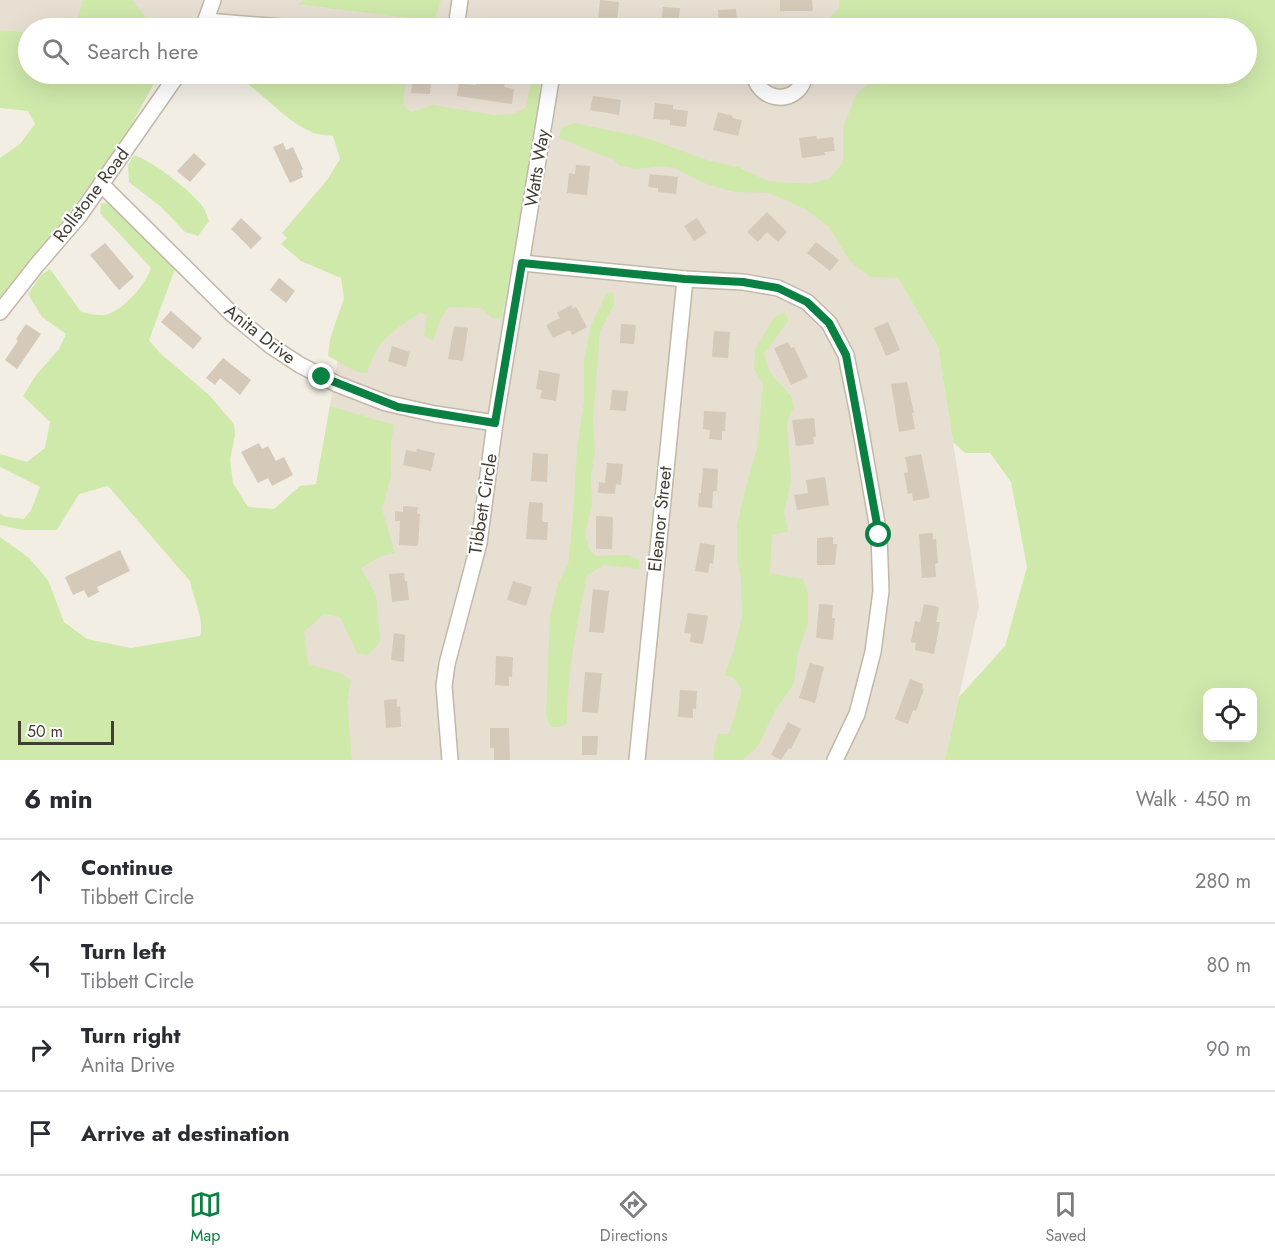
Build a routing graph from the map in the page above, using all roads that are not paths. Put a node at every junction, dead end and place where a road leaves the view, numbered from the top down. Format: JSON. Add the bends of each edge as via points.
{"nodes":[{"id":1,"x":213,"y":0,"type":"edge"},
{"id":2,"x":460,"y":0,"type":"edge"},
{"id":3,"x":207,"y":18,"type":"edge"},
{"id":4,"x":457,"y":18,"type":"edge"},
{"id":5,"x":172,"y":84,"type":"edge"},
{"id":6,"x":550,"y":84,"type":"edge"},
{"id":7,"x":758,"y":84,"type":"edge"},
{"id":8,"x":802,"y":84,"type":"edge"},
{"id":9,"x":101,"y":184,"type":"junction"},
{"id":10,"x":522,"y":263,"type":"junction"},
{"id":11,"x":685,"y":279,"type":"junction"},
{"id":12,"x":0,"y":312,"type":"edge"},
{"id":13,"x":495,"y":423,"type":"junction"},
{"id":14,"x":450,"y":760,"type":"edge"},
{"id":15,"x":637,"y":760,"type":"edge"},
{"id":16,"x":835,"y":760,"type":"edge"}],
"edges":[{"from":1,"to":3,"type":"street"},
{"from":2,"to":4,"type":"street"},
{"from":5,"to":9,"type":"street","name":"Rollstone Road"},
{"from":6,"to":10,"type":"street","name":"Watts Way"},
{"from":7,"to":8,"type":"street","via":[[765,93],[780,98],[795,92]]},
{"from":9,"to":12,"type":"street","name":"Rollstone Road"},
{"from":9,"to":13,"type":"street","name":"Anita Drive","via":[[232,314],[300,365],[398,407]]},
{"from":10,"to":11,"type":"street"},
{"from":10,"to":13,"type":"street","name":"Tibbett Circle"},
{"from":11,"to":15,"type":"street","name":"Eleanor Street"},
{"from":11,"to":16,"type":"street","via":[[778,288],[807,302],[829,323],[846,355],[879,535],[881,591],[873,652],[857,714]]},
{"from":13,"to":14,"type":"street","name":"Tibbett Circle","via":[[479,543],[444,686]]}]}
